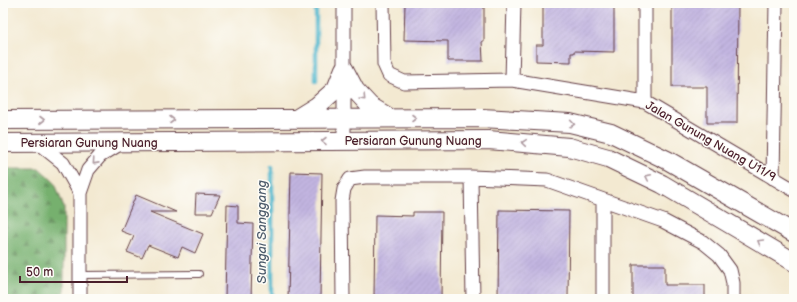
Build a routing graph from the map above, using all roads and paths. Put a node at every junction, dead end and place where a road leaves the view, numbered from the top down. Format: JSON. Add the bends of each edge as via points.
{"nodes":[{"id":1,"x":344,"y":3,"type":"edge"},
{"id":2,"x":383,"y":3,"type":"edge"},
{"id":3,"x":514,"y":3,"type":"edge"},
{"id":4,"x":645,"y":3,"type":"edge"},
{"id":5,"x":776,"y":3,"type":"edge"},
{"id":6,"x":344,"y":69,"type":"junction"},
{"id":7,"x":512,"y":80,"type":"junction"},
{"id":8,"x":645,"y":102,"type":"junction"},
{"id":9,"x":391,"y":118,"type":"junction"},
{"id":10,"x":295,"y":119,"type":"junction"},
{"id":11,"x":344,"y":119,"type":"junction"},
{"id":12,"x":3,"y":120,"type":"edge"},
{"id":13,"x":344,"y":141,"type":"junction"},
{"id":14,"x":123,"y":142,"type":"junction"},
{"id":15,"x":3,"y":143,"type":"edge"},
{"id":16,"x":38,"y":143,"type":"junction"},
{"id":17,"x":471,"y":177,"type":"junction"},
{"id":18,"x":773,"y":178,"type":"junction"},
{"id":19,"x":794,"y":190,"type":"edge"},
{"id":20,"x":80,"y":193,"type":"junction"},
{"id":21,"x":603,"y":200,"type":"junction"},
{"id":22,"x":794,"y":233,"type":"edge"},
{"id":23,"x":794,"y":262,"type":"edge"},
{"id":24,"x":199,"y":274,"type":"dead end"},
{"id":25,"x":80,"y":275,"type":"junction"},
{"id":26,"x":80,"y":299,"type":"edge"},
{"id":27,"x":343,"y":299,"type":"edge"},
{"id":28,"x":473,"y":299,"type":"edge"},
{"id":29,"x":603,"y":299,"type":"edge"},
{"id":30,"x":733,"y":299,"type":"edge"}],
"edges":[{"from":1,"to":6,"type":"street"},
{"from":2,"to":7,"type":"street","name":"Jalan Gunung Nuang U11/9","via":[[384,64],[389,75],[404,82]]},
{"from":3,"to":7,"type":"street"},
{"from":4,"to":8,"type":"street"},
{"from":5,"to":18,"type":"street"},
{"from":6,"to":9,"type":"street","one_way":true,"via":[[355,90],[370,106]]},
{"from":6,"to":10,"type":"street","via":[[336,90],[317,106]]},
{"from":6,"to":11,"type":"street"},
{"from":7,"to":8,"type":"street","name":"Jalan Gunung Nuang U11/9"},
{"from":8,"to":18,"type":"street","name":"Jalan Gunung Nuang U11/9"},
{"from":9,"to":11,"type":"street","name":"Persiaran Gunung Nuang"},
{"from":9,"to":22,"type":"street","name":"Persiaran Gunung Nuang","one_way":true,"via":[[482,118],[570,123],[611,133],[667,160]]},
{"from":10,"to":11,"type":"street","name":"Persiaran Gunung Nuang"},
{"from":12,"to":10,"type":"street","name":"Persiaran Gunung Nuang","one_way":true},
{"from":11,"to":13,"type":"street"},
{"from":13,"to":14,"type":"street","name":"Persiaran Gunung Nuang","one_way":true},
{"from":23,"to":13,"type":"street","name":"Persiaran Gunung Nuang","one_way":true,"via":[[662,184],[608,158],[569,147],[488,140]]},
{"from":14,"to":16,"type":"street","name":"Persiaran Gunung Nuang"},
{"from":14,"to":20,"type":"street","one_way":true,"via":[[100,156],[88,170]]},
{"from":15,"to":16,"type":"street","name":"Persiaran Gunung Nuang"},
{"from":16,"to":20,"type":"street","via":[[63,163]]},
{"from":17,"to":21,"type":"street","via":[[547,180]]},
{"from":17,"to":27,"type":"street","via":[[350,179],[344,189],[342,201]]},
{"from":17,"to":28,"type":"street"},
{"from":18,"to":19,"type":"street","name":"Jalan Gunung Nuang U11/9"},
{"from":20,"to":25,"type":"street"},
{"from":21,"to":29,"type":"street"},
{"from":21,"to":30,"type":"street","via":[[663,221],[703,242],[719,255],[730,270]]},
{"from":24,"to":25,"type":"lane"},
{"from":25,"to":26,"type":"street"}]}
